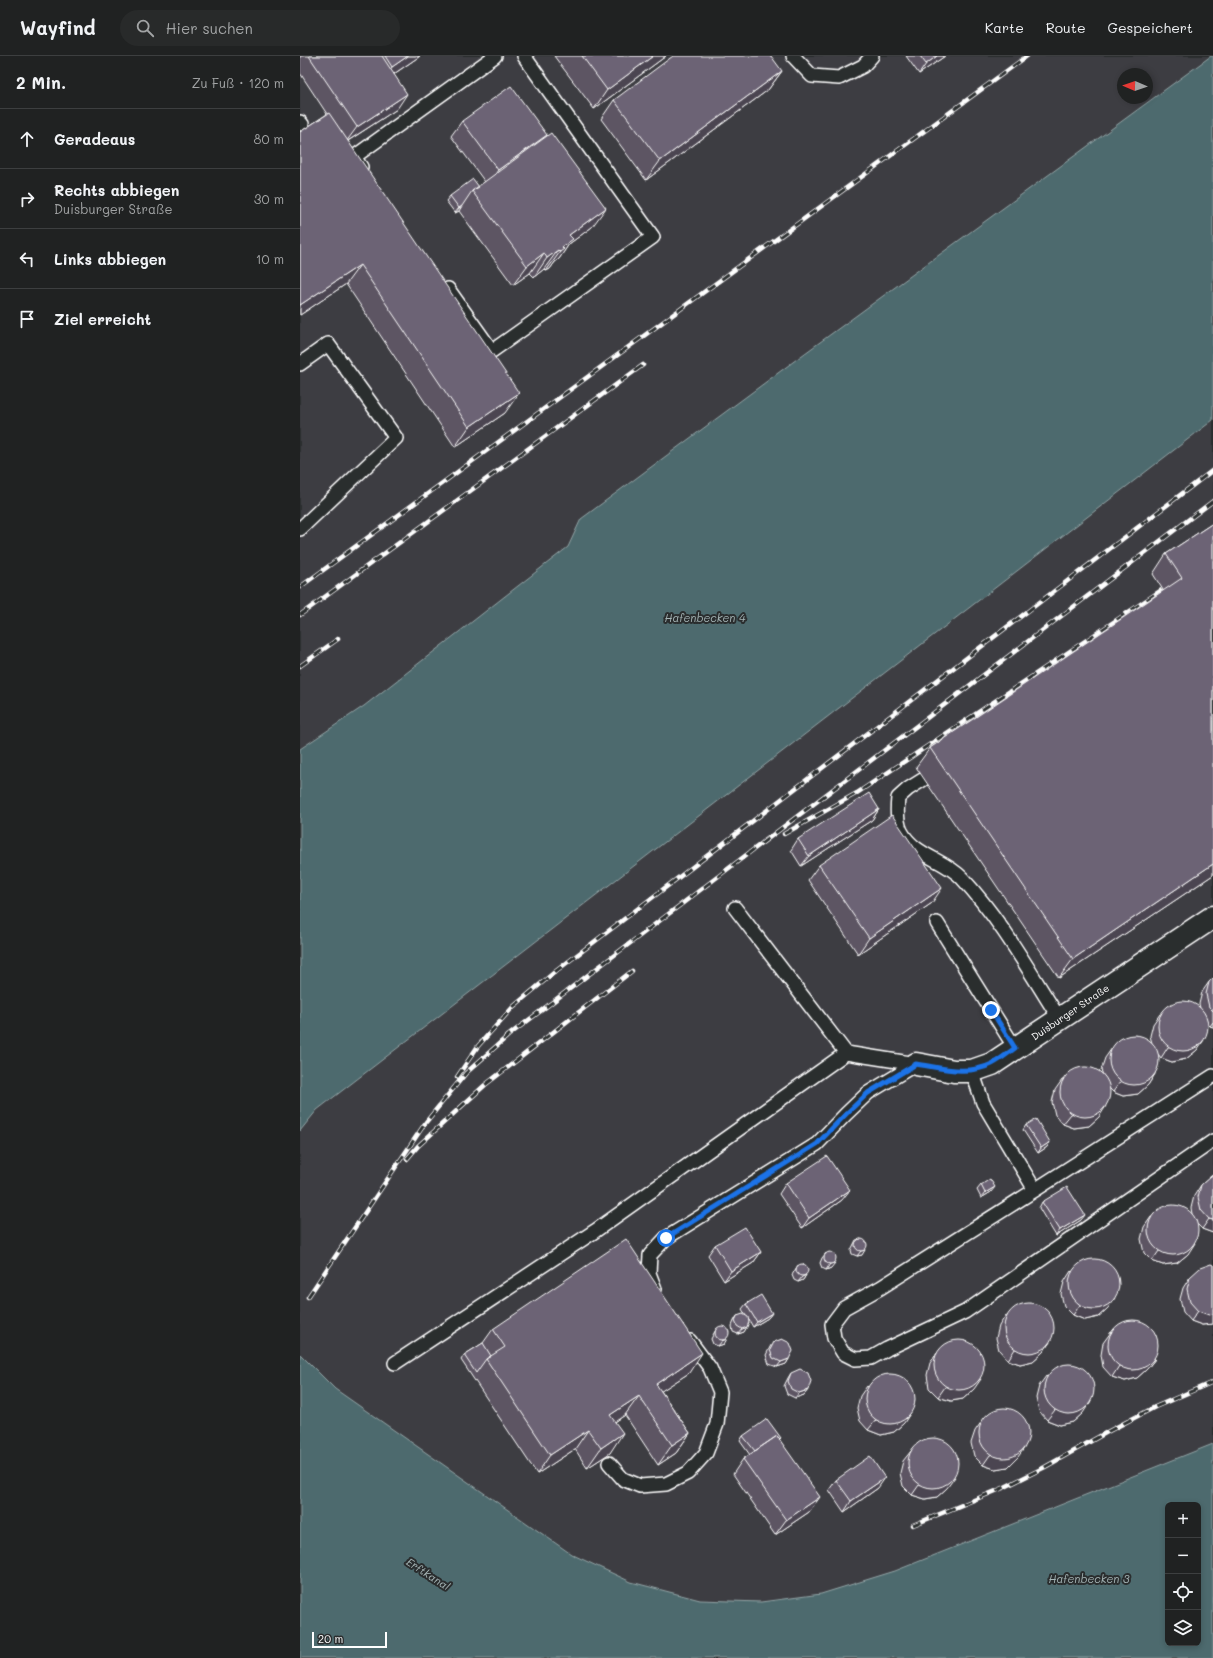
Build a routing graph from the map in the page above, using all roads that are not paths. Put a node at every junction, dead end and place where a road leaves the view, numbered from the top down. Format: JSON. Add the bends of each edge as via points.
{"nodes":[{"id":1,"x":495,"y":56,"type":"edge"},
{"id":2,"x":524,"y":56,"type":"edge"},
{"id":3,"x":793,"y":56,"type":"edge"},
{"id":4,"x":872,"y":56,"type":"edge"},
{"id":5,"x":368,"y":176,"type":"edge"},
{"id":6,"x":441,"y":280,"type":"edge"},
{"id":7,"x":300,"y":364,"type":"edge"},
{"id":8,"x":300,"y":529,"type":"edge"},
{"id":9,"x":924,"y":779,"type":"dead end"},
{"id":10,"x":735,"y":908,"type":"dead end"},
{"id":11,"x":1213,"y":917,"type":"edge"},
{"id":12,"x":937,"y":923,"type":"dead end"},
{"id":13,"x":1059,"y":1018,"type":"junction"},
{"id":14,"x":1015,"y":1048,"type":"junction"},
{"id":15,"x":846,"y":1053,"type":"junction"},
{"id":16,"x":916,"y":1064,"type":"junction"},
{"id":17,"x":972,"y":1070,"type":"junction"},
{"id":18,"x":1213,"y":1076,"type":"edge"},
{"id":19,"x":1213,"y":1141,"type":"edge"},
{"id":20,"x":1035,"y":1190,"type":"junction"},
{"id":21,"x":662,"y":1303,"type":"edge"},
{"id":22,"x":684,"y":1332,"type":"edge"},
{"id":23,"x":395,"y":1363,"type":"dead end"},
{"id":24,"x":609,"y":1463,"type":"edge"}],
"edges":[{"from":1,"to":5,"type":"lane","via":[[348,156]]},
{"from":2,"to":6,"type":"lane","via":[[653,237],[492,351]]},
{"from":3,"to":4,"type":"lane","via":[[812,76],[839,78],[863,66]]},
{"from":7,"to":8,"type":"lane","via":[[328,344],[396,438]]},
{"from":9,"to":13,"type":"lane","via":[[898,798],[896,811],[900,830],[913,847],[961,876],[985,903]]},
{"from":10,"to":15,"type":"lane"},
{"from":11,"to":13,"type":"street","name":"Duisburger Straße"},
{"from":12,"to":14,"type":"lane"},
{"from":13,"to":14,"type":"street","name":"Duisburger Straße"},
{"from":14,"to":17,"type":"street","name":"Duisburger Straße","via":[[992,1064]]},
{"from":15,"to":16,"type":"lane"},
{"from":15,"to":23,"type":"lane","via":[[595,1231]]},
{"from":16,"to":17,"type":"street","name":"Duisburger Straße","via":[[954,1071]]},
{"from":16,"to":21,"type":"lane","via":[[868,1093],[817,1144],[666,1238],[650,1255],[649,1273]]},
{"from":17,"to":20,"type":"lane","via":[[983,1103]]},
{"from":18,"to":20,"type":"lane"},
{"from":19,"to":20,"type":"lane","via":[[965,1312],[871,1358],[855,1359],[843,1353],[834,1338],[832,1324],[844,1308]]},
{"from":22,"to":24,"type":"lane","via":[[710,1368],[720,1392],[717,1424],[706,1453],[688,1473],[666,1484],[640,1486],[623,1479]]}]}
